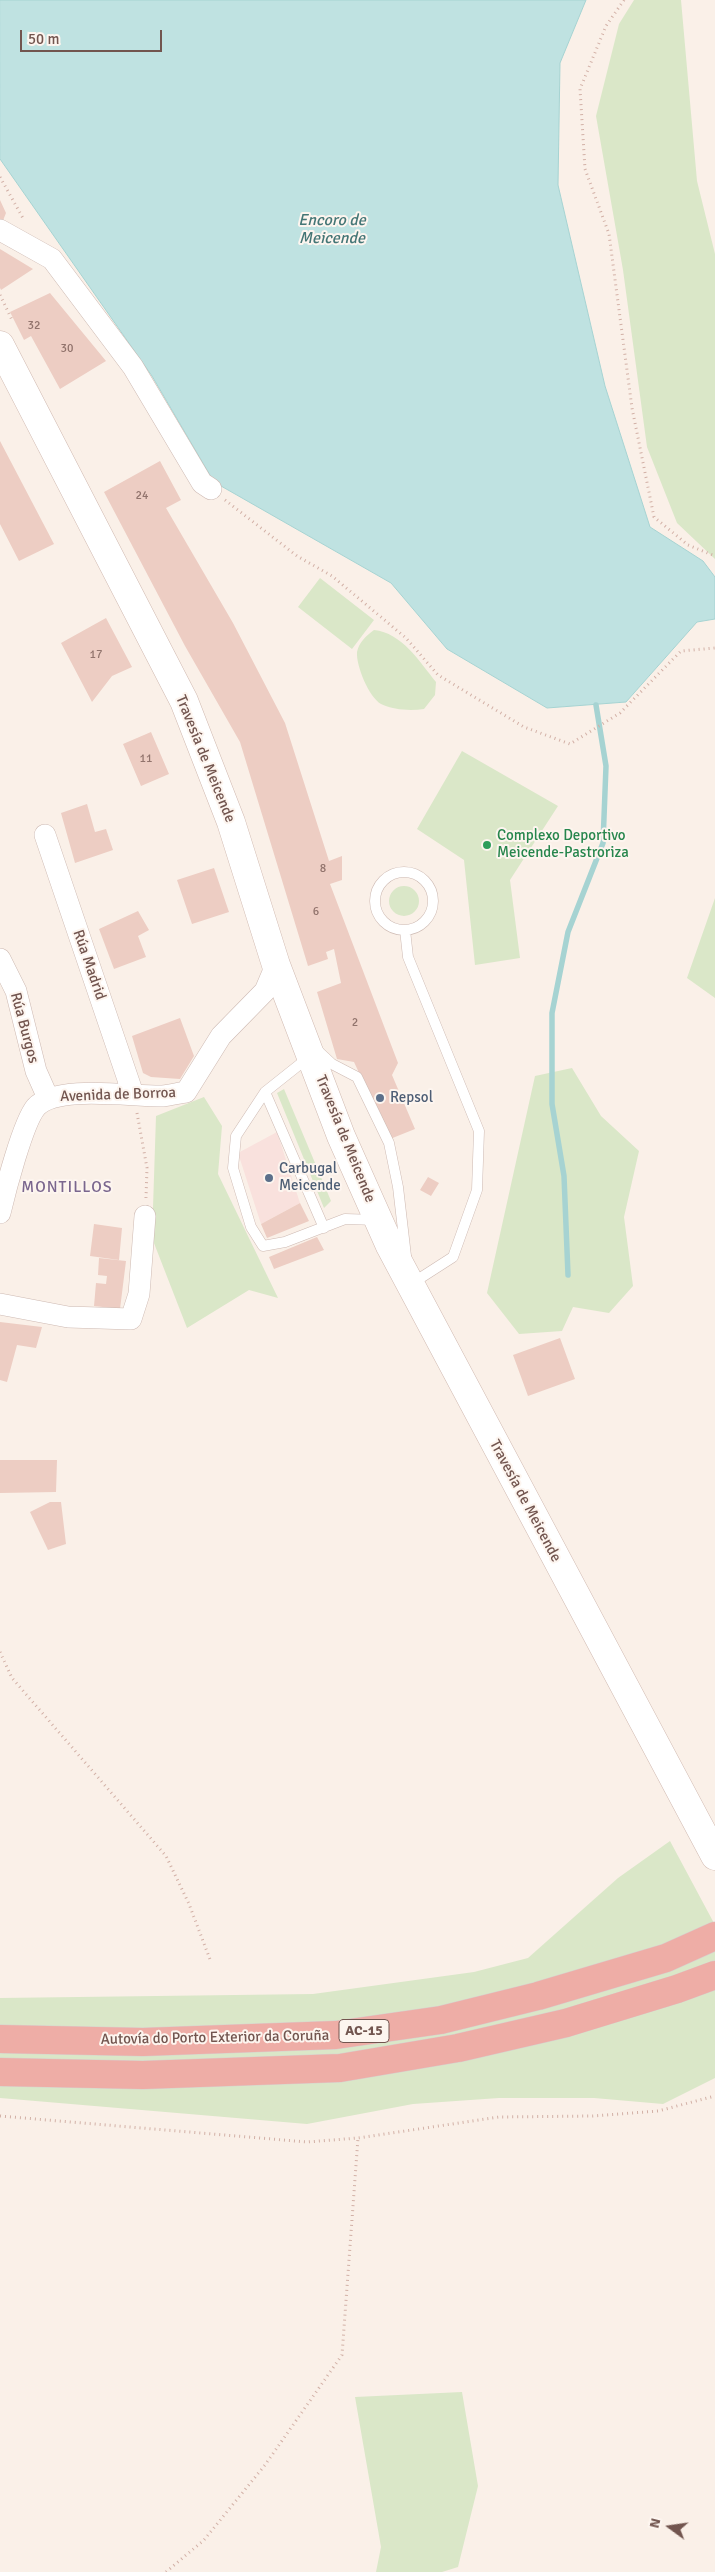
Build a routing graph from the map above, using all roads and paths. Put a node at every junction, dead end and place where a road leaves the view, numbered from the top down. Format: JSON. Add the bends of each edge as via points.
{"nodes":[{"id":1,"x":624,"y":0,"type":"edge"},
{"id":2,"x":0,"y":177,"type":"edge"},
{"id":3,"x":28,"y":226,"type":"dead end"},
{"id":4,"x":0,"y":230,"type":"edge"},
{"id":5,"x":0,"y":295,"type":"edge"},
{"id":6,"x":12,"y":320,"type":"dead end"},
{"id":7,"x":0,"y":345,"type":"edge"},
{"id":8,"x":211,"y":489,"type":"joint"},
{"id":9,"x":715,"y":556,"type":"edge"},
{"id":10,"x":715,"y":648,"type":"edge"},
{"id":11,"x":45,"y":835,"type":"dead end"},
{"id":12,"x":404,"y":930,"type":"junction"},
{"id":13,"x":0,"y":959,"type":"edge"},
{"id":14,"x":276,"y":966,"type":"junction"},
{"id":15,"x":293,"y":1006,"type":"junction"},
{"id":16,"x":243,"y":1012,"type":"junction"},
{"id":17,"x":309,"y":1048,"type":"junction"},
{"id":18,"x":265,"y":1092,"type":"junction"},
{"id":19,"x":133,"y":1094,"type":"junction"},
{"id":20,"x":48,"y":1098,"type":"junction"},
{"id":21,"x":0,"y":1213,"type":"edge"},
{"id":22,"x":145,"y":1216,"type":"joint"},
{"id":23,"x":378,"y":1220,"type":"junction"},
{"id":24,"x":324,"y":1228,"type":"junction"},
{"id":25,"x":410,"y":1284,"type":"junction"},
{"id":26,"x":0,"y":1304,"type":"edge"},
{"id":27,"x":0,"y":1652,"type":"edge"},
{"id":28,"x":715,"y":1856,"type":"edge"},
{"id":29,"x":715,"y":1936,"type":"edge"},
{"id":30,"x":211,"y":1962,"type":"dead end"},
{"id":31,"x":715,"y":1975,"type":"edge"},
{"id":32,"x":0,"y":2039,"type":"edge"},
{"id":33,"x":0,"y":2072,"type":"edge"},
{"id":34,"x":715,"y":2096,"type":"edge"},
{"id":35,"x":0,"y":2116,"type":"edge"},
{"id":36,"x":358,"y":2138,"type":"junction"},
{"id":37,"x":166,"y":2572,"type":"edge"}],
"edges":[{"from":1,"to":9,"type":"path","via":[[606,26],[580,88],[585,170],[609,234],[632,408],[654,518],[688,545]]},
{"from":2,"to":3,"type":"path"},
{"from":4,"to":8,"type":"street","via":[[52,258],[132,367],[202,483]]},
{"from":5,"to":6,"type":"path"},
{"from":7,"to":14,"type":"main road","name":"Travesía de Meicende","via":[[184,701],[231,822]]},
{"from":8,"to":10,"type":"path","via":[[297,556],[339,582],[406,638],[438,675],[524,727],[570,744],[620,713],[681,650]]},
{"from":11,"to":19,"type":"street","name":"Rúa Madrid"},
{"from":12,"to":12,"type":"lane","via":[[423,923],[433,906],[433,896],[423,879],[404,872],[387,877],[380,884],[375,901],[376,910],[387,925]]},
{"from":12,"to":25,"type":"lane","via":[[408,957],[479,1131],[477,1190],[453,1257]]},
{"from":13,"to":20,"type":"street","name":"Rúa Burgos","via":[[16,991],[36,1071]]},
{"from":14,"to":15,"type":"main road","name":"Travesía de Meicende"},
{"from":14,"to":16,"type":"street","name":"Avenida de Borroa","via":[[265,991]]},
{"from":15,"to":16,"type":"street","via":[[271,1004]]},
{"from":15,"to":17,"type":"main road","name":"Travesía de Meicende"},
{"from":16,"to":19,"type":"street","name":"Avenida de Borroa","via":[[221,1036],[186,1092],[164,1096]]},
{"from":17,"to":18,"type":"lane"},
{"from":17,"to":23,"type":"main road","name":"Travesía de Meicende","via":[[341,1136]]},
{"from":17,"to":25,"type":"lane","via":[[357,1077],[389,1143]]},
{"from":18,"to":24,"type":"lane"},
{"from":18,"to":24,"type":"lane","via":[[236,1136],[233,1168],[251,1227],[263,1246]]},
{"from":19,"to":20,"type":"street","name":"Avenida de Borroa"},
{"from":19,"to":22,"type":"path","via":[[148,1168]]},
{"from":20,"to":21,"type":"street","name":"Avenida de Borroa","via":[[35,1108],[27,1122]]},
{"from":22,"to":26,"type":"street","via":[[139,1294],[131,1319],[68,1317]]},
{"from":23,"to":24,"type":"lane","via":[[346,1219]]},
{"from":23,"to":25,"type":"main road","name":"Travesía de Meicende"},
{"from":25,"to":28,"type":"main road","name":"Travesía de Meicende"},
{"from":27,"to":30,"type":"path","via":[[12,1678],[166,1856],[190,1904]]},
{"from":29,"to":32,"type":"highway","name":"Autovía do Porto Exterior da Coruña","number":"AC-15","via":[[666,1958],[538,1996],[441,2020],[336,2035],[143,2042]]},
{"from":31,"to":33,"type":"highway","number":"AC-15","via":[[566,2023],[458,2048],[340,2068],[143,2075]]},
{"from":34,"to":36,"type":"path","via":[[658,2110],[594,2116],[499,2117]]},
{"from":35,"to":36,"type":"path","via":[[307,2142]]},
{"from":36,"to":37,"type":"path","via":[[342,2355],[265,2465],[210,2533]]}]}
